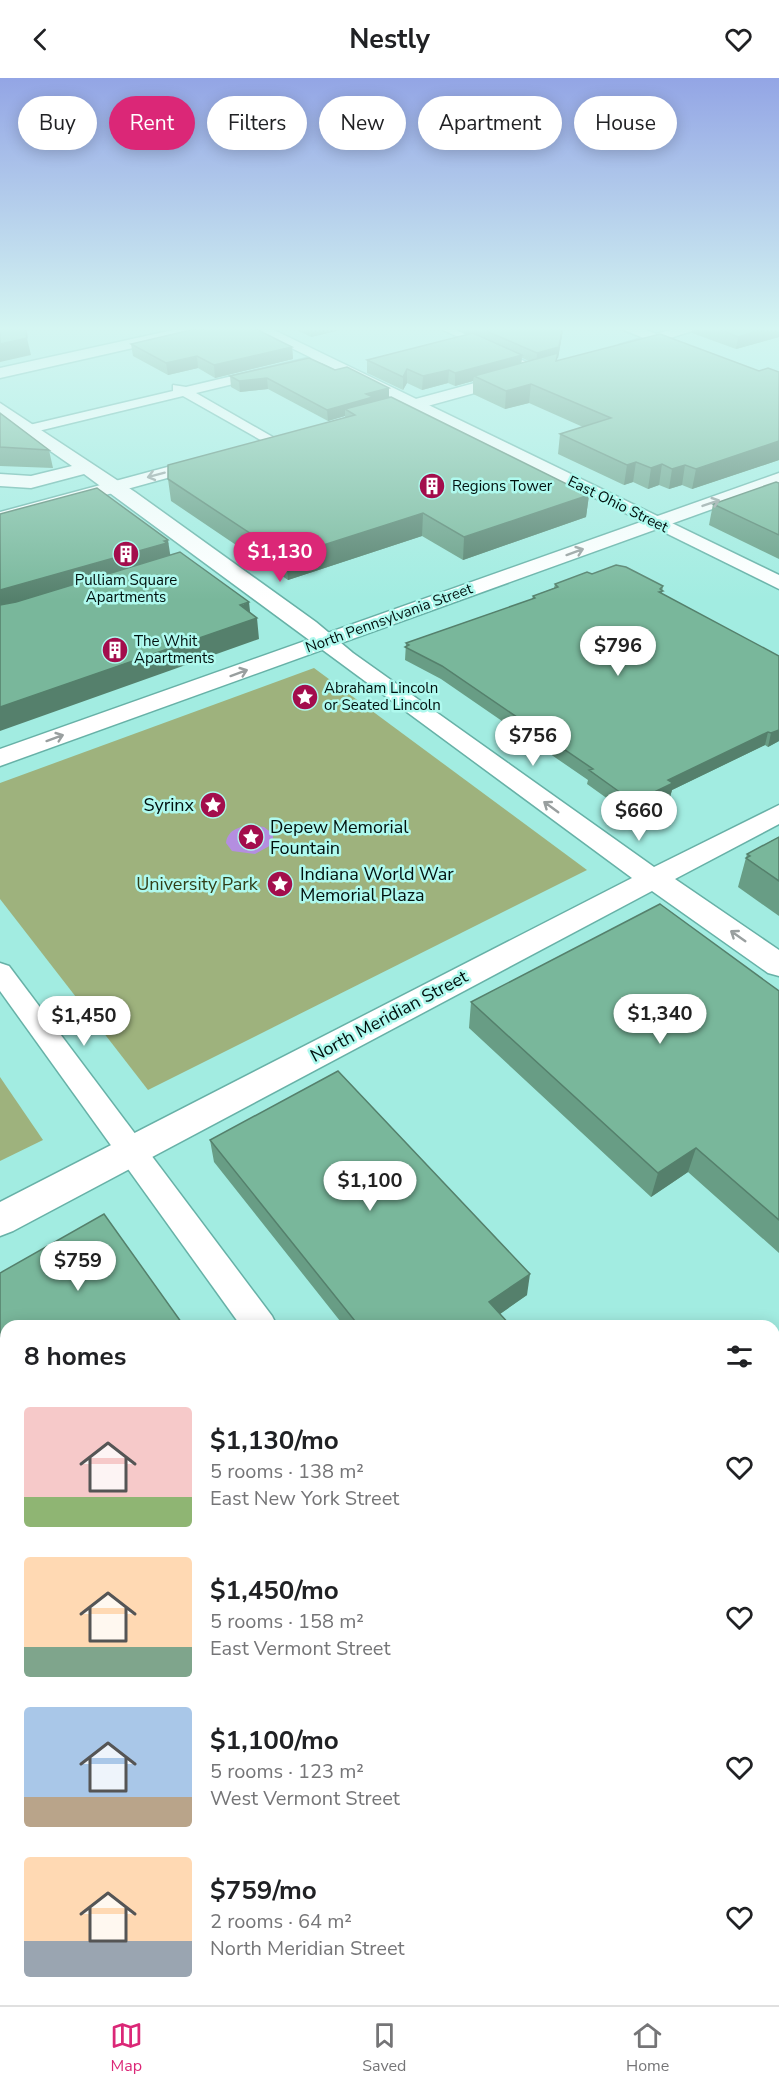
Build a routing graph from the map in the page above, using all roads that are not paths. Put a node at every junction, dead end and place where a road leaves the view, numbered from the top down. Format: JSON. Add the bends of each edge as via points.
{"nodes":[{"id":1,"x":17,"y":420,"type":"edge"},
{"id":2,"x":68,"y":420,"type":"edge"},
{"id":3,"x":233,"y":420,"type":"edge"},
{"id":4,"x":360,"y":420,"type":"edge"},
{"id":5,"x":446,"y":420,"type":"edge"},
{"id":6,"x":352,"y":422,"type":"edge"},
{"id":7,"x":30,"y":429,"type":"junction"},
{"id":8,"x":294,"y":438,"type":"edge"},
{"id":9,"x":273,"y":443,"type":"junction"},
{"id":10,"x":248,"y":450,"type":"edge"},
{"id":11,"x":225,"y":456,"type":"edge"},
{"id":12,"x":86,"y":468,"type":"junction"},
{"id":13,"x":779,"y":479,"type":"edge"},
{"id":14,"x":0,"y":480,"type":"edge"},
{"id":15,"x":31,"y":482,"type":"junction"},
{"id":16,"x":113,"y":487,"type":"junction"},
{"id":17,"x":56,"y":503,"type":"junction"},
{"id":18,"x":0,"y":518,"type":"edge"},
{"id":19,"x":656,"y":522,"type":"junction"},
{"id":20,"x":779,"y":583,"type":"edge"},
{"id":21,"x":323,"y":642,"type":"junction"},
{"id":22,"x":0,"y":758,"type":"edge"},
{"id":23,"x":779,"y":813,"type":"edge"},
{"id":24,"x":654,"y":879,"type":"junction"},
{"id":25,"x":779,"y":965,"type":"edge"},
{"id":26,"x":0,"y":972,"type":"edge"},
{"id":27,"x":131,"y":1150,"type":"junction"},
{"id":28,"x":0,"y":1220,"type":"edge"},
{"id":29,"x":256,"y":1320,"type":"edge"}],
"edges":[{"from":1,"to":7,"type":"main road"},
{"from":2,"to":7,"type":"street"},
{"from":3,"to":9,"type":"street"},
{"from":4,"to":6,"type":"main road"},
{"from":5,"to":19,"type":"main road","name":"East Ohio Street"},
{"from":7,"to":12,"type":"main road"},
{"from":8,"to":9,"type":"main road"},
{"from":9,"to":10,"type":"main road"},
{"from":11,"to":16,"type":"main road","one_way":true},
{"from":12,"to":15,"type":"main road"},
{"from":12,"to":16,"type":"main road"},
{"from":19,"to":13,"type":"main road","name":"North Pennsylvania Street","one_way":true},
{"from":14,"to":15,"type":"main road"},
{"from":15,"to":17,"type":"main road"},
{"from":16,"to":17,"type":"main road"},
{"from":16,"to":21,"type":"main road","via":[[204,558],[308,627]]},
{"from":17,"to":18,"type":"main road"},
{"from":19,"to":20,"type":"main road","name":"East Ohio Street"},
{"from":21,"to":19,"type":"main road","name":"North Pennsylvania Street","one_way":true},
{"from":22,"to":21,"type":"main road","name":"North Pennsylvania Street","one_way":true},
{"from":24,"to":21,"type":"main road","one_way":true},
{"from":23,"to":24,"type":"main road","name":"North Meridian Street"},
{"from":25,"to":24,"type":"main road","one_way":true},
{"from":24,"to":27,"type":"main road","name":"North Meridian Street"},
{"from":26,"to":27,"type":"street"},
{"from":27,"to":28,"type":"main road","name":"North Meridian Street"},
{"from":27,"to":29,"type":"street"}]}
